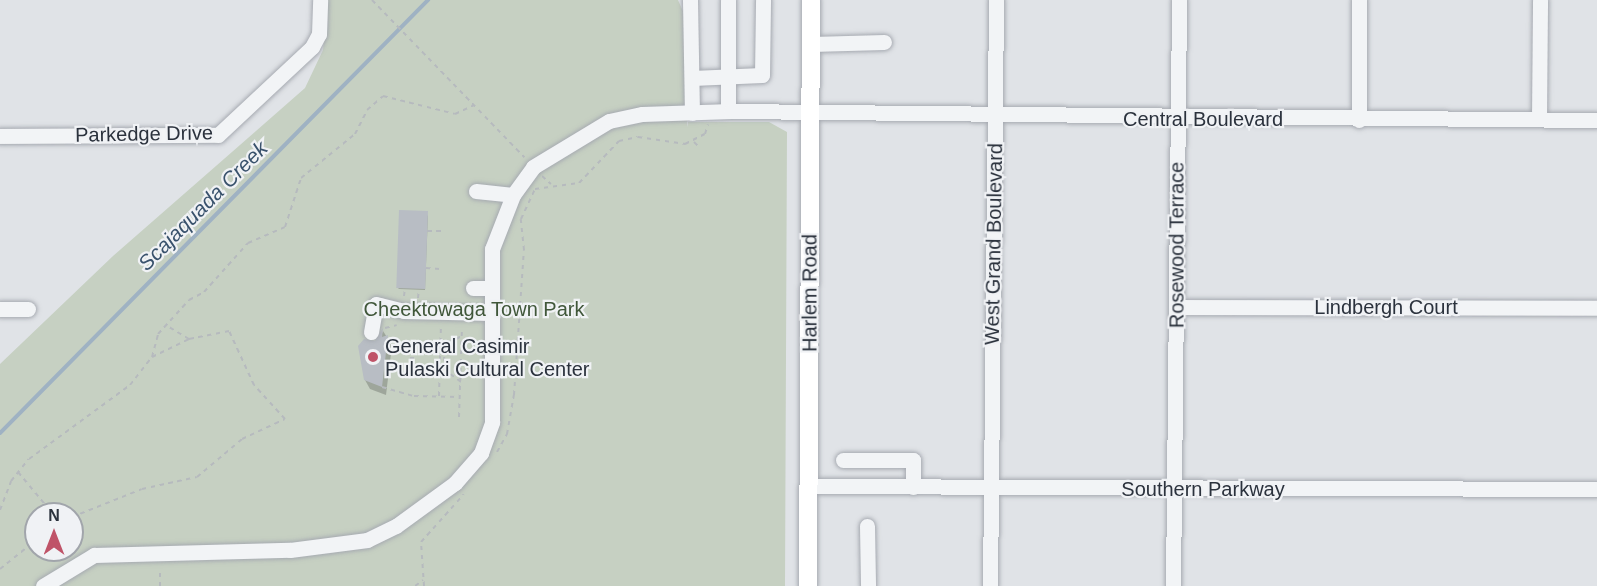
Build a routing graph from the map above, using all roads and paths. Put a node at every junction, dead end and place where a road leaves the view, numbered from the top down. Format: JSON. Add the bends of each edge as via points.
{"nodes":[{"id":1,"x":320,"y":0,"type":"edge"},
{"id":2,"x":372,"y":0,"type":"edge"},
{"id":3,"x":690,"y":0,"type":"edge"},
{"id":4,"x":728,"y":0,"type":"edge"},
{"id":5,"x":763,"y":0,"type":"edge"},
{"id":6,"x":811,"y":0,"type":"edge"},
{"id":7,"x":996,"y":0,"type":"edge"},
{"id":8,"x":1179,"y":0,"type":"edge"},
{"id":9,"x":1359,"y":0,"type":"edge"},
{"id":10,"x":1540,"y":0,"type":"edge"},
{"id":11,"x":884,"y":42,"type":"dead end"},
{"id":12,"x":811,"y":44,"type":"junction"},
{"id":13,"x":727,"y":77,"type":"junction"},
{"id":14,"x":692,"y":78,"type":"junction"},
{"id":15,"x":474,"y":105,"type":"junction"},
{"id":16,"x":728,"y":111,"type":"junction"},
{"id":17,"x":810,"y":111,"type":"junction"},
{"id":18,"x":709,"y":112,"type":"junction"},
{"id":19,"x":692,"y":113,"type":"junction"},
{"id":20,"x":996,"y":117,"type":"junction"},
{"id":21,"x":1178,"y":119,"type":"junction"},
{"id":22,"x":1539,"y":119,"type":"junction"},
{"id":23,"x":1359,"y":120,"type":"junction"},
{"id":24,"x":1597,"y":120,"type":"edge"},
{"id":25,"x":0,"y":136,"type":"edge"},
{"id":26,"x":694,"y":142,"type":"junction"},
{"id":27,"x":700,"y":148,"type":"dead end"},
{"id":28,"x":533,"y":167,"type":"junction"},
{"id":29,"x":551,"y":184,"type":"junction"},
{"id":30,"x":476,"y":191,"type":"dead end"},
{"id":31,"x":513,"y":195,"type":"junction"},
{"id":32,"x":427,"y":231,"type":"dead end"},
{"id":33,"x":442,"y":231,"type":"dead end"},
{"id":34,"x":426,"y":268,"type":"dead end"},
{"id":35,"x":440,"y":269,"type":"dead end"},
{"id":36,"x":473,"y":288,"type":"dead end"},
{"id":37,"x":490,"y":288,"type":"junction"},
{"id":38,"x":1176,"y":307,"type":"junction"},
{"id":39,"x":1597,"y":308,"type":"edge"},
{"id":40,"x":0,"y":309,"type":"edge"},
{"id":41,"x":28,"y":309,"type":"dead end"},
{"id":42,"x":441,"y":312,"type":"junction"},
{"id":43,"x":463,"y":312,"type":"junction"},
{"id":44,"x":491,"y":313,"type":"junction"},
{"id":45,"x":166,"y":324,"type":"junction"},
{"id":46,"x":371,"y":332,"type":"dead end"},
{"id":47,"x":462,"y":336,"type":"junction"},
{"id":48,"x":189,"y":339,"type":"junction"},
{"id":49,"x":152,"y":357,"type":"junction"},
{"id":50,"x":460,"y":382,"type":"junction"},
{"id":51,"x":382,"y":387,"type":"dead end"},
{"id":52,"x":414,"y":390,"type":"dead end"},
{"id":53,"x":414,"y":396,"type":"junction"},
{"id":54,"x":439,"y":396,"type":"junction"},
{"id":55,"x":460,"y":397,"type":"junction"},
{"id":56,"x":459,"y":417,"type":"dead end"},
{"id":57,"x":492,"y":457,"type":"dead end"},
{"id":58,"x":843,"y":460,"type":"dead end"},
{"id":59,"x":862,"y":460,"type":"junction"},
{"id":60,"x":17,"y":471,"type":"junction"},
{"id":61,"x":809,"y":486,"type":"junction"},
{"id":62,"x":862,"y":486,"type":"junction"},
{"id":63,"x":913,"y":487,"type":"junction"},
{"id":64,"x":991,"y":488,"type":"junction"},
{"id":65,"x":1175,"y":489,"type":"junction"},
{"id":66,"x":1597,"y":489,"type":"edge"},
{"id":67,"x":466,"y":490,"type":"dead end"},
{"id":68,"x":43,"y":502,"type":"edge"},
{"id":69,"x":0,"y":510,"type":"edge"},
{"id":70,"x":84,"y":512,"type":"edge"},
{"id":71,"x":867,"y":525,"type":"dead end"},
{"id":72,"x":24,"y":549,"type":"edge"},
{"id":73,"x":0,"y":568,"type":"edge"},
{"id":74,"x":423,"y":580,"type":"junction"},
{"id":75,"x":43,"y":586,"type":"edge"},
{"id":76,"x":415,"y":586,"type":"edge"},
{"id":77,"x":424,"y":586,"type":"edge"},
{"id":78,"x":807,"y":586,"type":"edge"},
{"id":79,"x":868,"y":586,"type":"edge"},
{"id":80,"x":990,"y":586,"type":"edge"},
{"id":81,"x":1173,"y":586,"type":"edge"}],
"edges":[{"from":1,"to":25,"type":"street","name":"Parkedge Drive","via":[[319,34],[312,47],[218,135]]},
{"from":2,"to":15,"type":"path"},
{"from":3,"to":14,"type":"street"},
{"from":4,"to":13,"type":"street"},
{"from":5,"to":13,"type":"street","via":[[762,75]]},
{"from":6,"to":12,"type":"main road","name":"Harlem Road"},
{"from":7,"to":20,"type":"street","name":"West Grand Boulevard"},
{"from":8,"to":21,"type":"street","name":"Rosewood Terrace"},
{"from":9,"to":23,"type":"street"},
{"from":10,"to":22,"type":"street"},
{"from":11,"to":12,"type":"street"},
{"from":12,"to":17,"type":"main road","name":"Harlem Road"},
{"from":13,"to":14,"type":"street"},
{"from":13,"to":16,"type":"street"},
{"from":14,"to":19,"type":"street"},
{"from":15,"to":28,"type":"path"},
{"from":15,"to":45,"type":"path","via":[[455,114],[382,96],[367,110],[355,134],[301,178],[285,227],[248,243]]},
{"from":16,"to":17,"type":"street","name":"Central Boulevard"},
{"from":16,"to":18,"type":"street","name":"Central Boulevard"},
{"from":17,"to":20,"type":"street","name":"Central Boulevard"},
{"from":17,"to":61,"type":"main road","name":"Harlem Road"},
{"from":18,"to":19,"type":"street","name":"Central Boulevard"},
{"from":18,"to":26,"type":"path","via":[[705,134]]},
{"from":19,"to":28,"type":"street","name":"Central Boulevard","via":[[609,121]]},
{"from":20,"to":21,"type":"street","name":"Central Boulevard"},
{"from":20,"to":64,"type":"street","name":"West Grand Boulevard"},
{"from":21,"to":23,"type":"street","name":"Central Boulevard"},
{"from":21,"to":38,"type":"street","name":"Rosewood Terrace"},
{"from":22,"to":23,"type":"street","name":"Central Boulevard"},
{"from":22,"to":24,"type":"street","name":"Central Boulevard"},
{"from":26,"to":27,"type":"path"},
{"from":26,"to":29,"type":"path","via":[[619,141],[579,183]]},
{"from":28,"to":29,"type":"path"},
{"from":28,"to":31,"type":"street"},
{"from":29,"to":57,"type":"path","via":[[535,189],[521,219],[524,250],[514,395],[507,434]]},
{"from":30,"to":31,"type":"street"},
{"from":31,"to":37,"type":"street","via":[[492,249]]},
{"from":32,"to":33,"type":"path"},
{"from":34,"to":35,"type":"path"},
{"from":36,"to":37,"type":"street"},
{"from":37,"to":44,"type":"street"},
{"from":38,"to":39,"type":"street","name":"Lindbergh Court"},
{"from":38,"to":65,"type":"street","name":"Rosewood Terrace"},
{"from":40,"to":41,"type":"street"},
{"from":42,"to":43,"type":"street"},
{"from":42,"to":46,"type":"street","via":[[376,304]]},
{"from":42,"to":54,"type":"path"},
{"from":43,"to":44,"type":"street"},
{"from":43,"to":47,"type":"path"},
{"from":44,"to":75,"type":"street","via":[[481,453],[455,483],[367,543],[290,553],[209,544],[94,555]]},
{"from":45,"to":48,"type":"path"},
{"from":45,"to":49,"type":"path"},
{"from":47,"to":50,"type":"path"},
{"from":47,"to":50,"type":"path","via":[[448,343],[444,354],[445,370]]},
{"from":48,"to":49,"type":"path"},
{"from":48,"to":70,"type":"path","via":[[229,331],[254,384],[285,419],[242,439],[196,477],[132,492]]},
{"from":49,"to":60,"type":"path","via":[[130,385]]},
{"from":50,"to":55,"type":"path"},
{"from":51,"to":53,"type":"path"},
{"from":52,"to":53,"type":"path"},
{"from":53,"to":54,"type":"path"},
{"from":54,"to":55,"type":"path"},
{"from":55,"to":56,"type":"path"},
{"from":58,"to":59,"type":"street"},
{"from":59,"to":62,"type":"street"},
{"from":59,"to":63,"type":"street","via":[[913,460]]},
{"from":60,"to":68,"type":"path"},
{"from":60,"to":69,"type":"path"},
{"from":61,"to":62,"type":"street","name":"Southern Parkway"},
{"from":61,"to":78,"type":"main road","name":"Harlem Road"},
{"from":62,"to":63,"type":"street","name":"Southern Parkway"},
{"from":63,"to":64,"type":"street","name":"Southern Parkway"},
{"from":64,"to":65,"type":"street","name":"Southern Parkway"},
{"from":64,"to":80,"type":"street","name":"West Grand Boulevard"},
{"from":65,"to":66,"type":"street","name":"Southern Parkway"},
{"from":65,"to":81,"type":"street","name":"Rosewood Terrace"},
{"from":67,"to":74,"type":"path","via":[[421,542]]},
{"from":71,"to":79,"type":"street"},
{"from":72,"to":73,"type":"path"},
{"from":74,"to":76,"type":"path"},
{"from":74,"to":77,"type":"path"}]}
